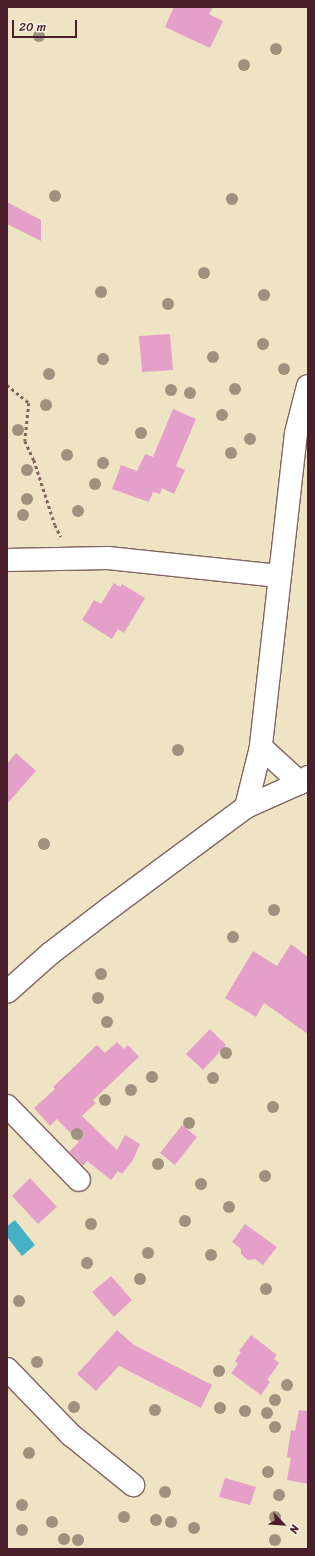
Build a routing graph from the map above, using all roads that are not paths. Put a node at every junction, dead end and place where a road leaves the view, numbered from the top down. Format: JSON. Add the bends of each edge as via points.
{"nodes":[{"id":1,"x":308,"y":386,"type":"edge"},
{"id":2,"x":7,"y":560,"type":"edge"},
{"id":3,"x":279,"y":576,"type":"junction"},
{"id":4,"x":261,"y":747,"type":"junction"},
{"id":5,"x":304,"y":780,"type":"edge"},
{"id":6,"x":246,"y":807,"type":"junction"},
{"id":7,"x":7,"y":992,"type":"edge"},
{"id":8,"x":7,"y":1106,"type":"edge"},
{"id":9,"x":79,"y":1180,"type":"dead end"},
{"id":10,"x":7,"y":1369,"type":"edge"},
{"id":11,"x":133,"y":1485,"type":"dead end"}],
"edges":[{"from":1,"to":3,"type":"street","via":[[296,433]]},
{"from":2,"to":3,"type":"street","via":[[108,558]]},
{"from":3,"to":4,"type":"street"},
{"from":4,"to":5,"type":"street"},
{"from":4,"to":6,"type":"street"},
{"from":5,"to":6,"type":"street"},
{"from":6,"to":7,"type":"street","via":[[111,906],[51,953]]},
{"from":8,"to":9,"type":"street"},
{"from":10,"to":11,"type":"street","via":[[71,1435]]}]}
